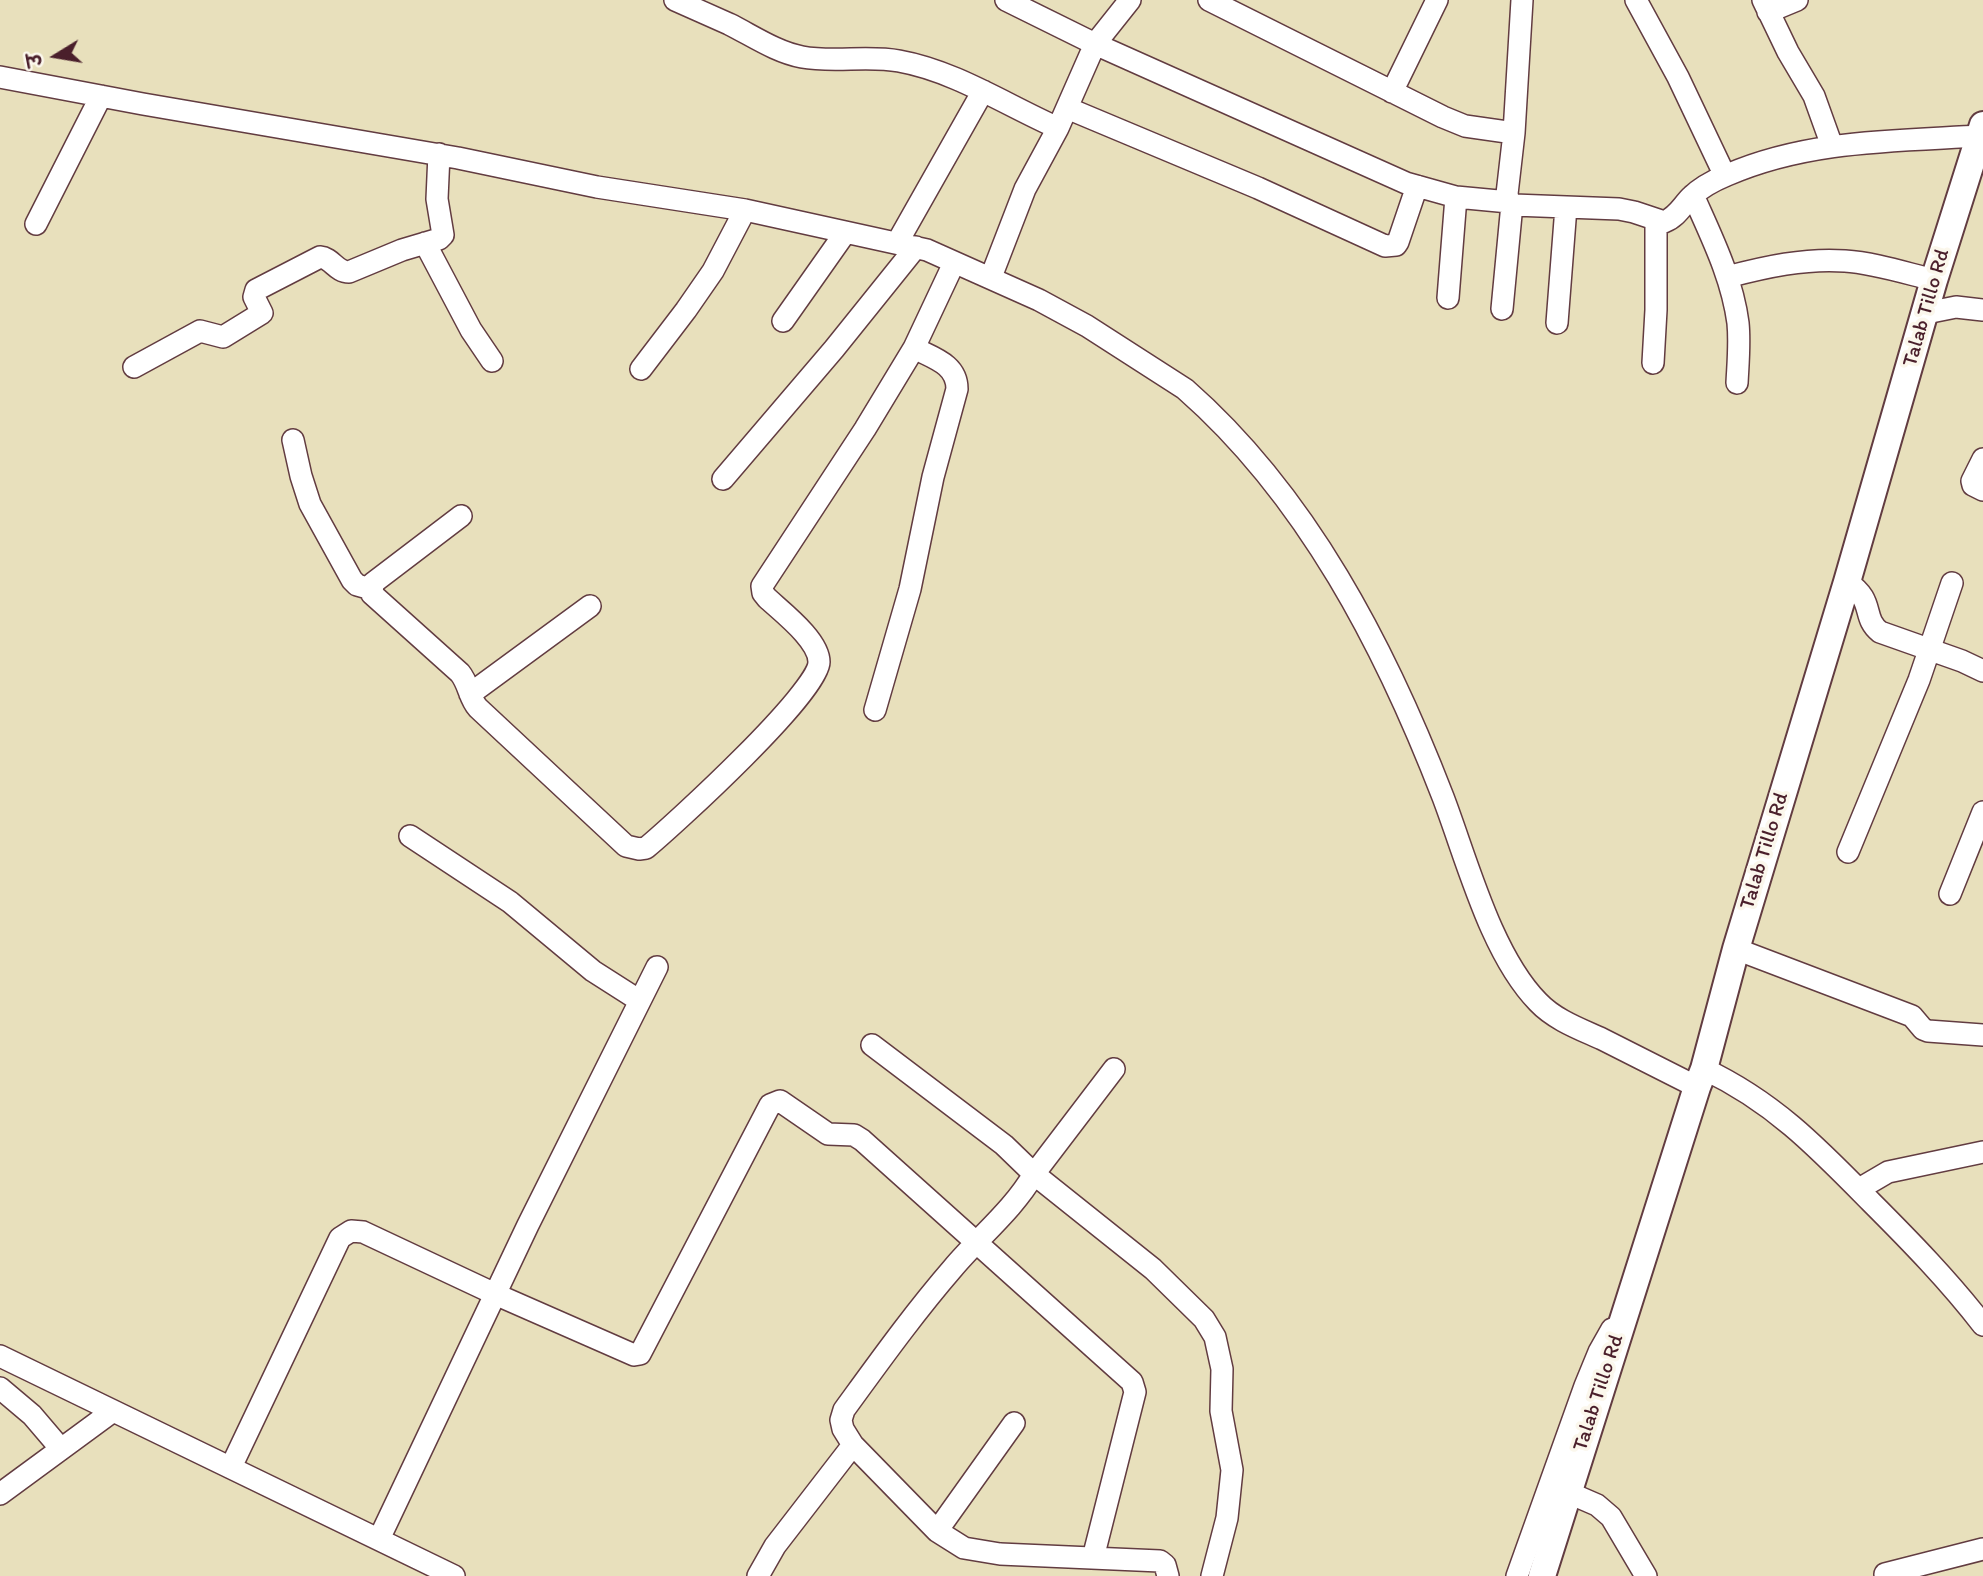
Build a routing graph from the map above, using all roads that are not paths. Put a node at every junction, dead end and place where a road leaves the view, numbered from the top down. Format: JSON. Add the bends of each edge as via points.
{"nodes":[{"id":1,"x":675,"y":0,"type":"edge"},
{"id":2,"x":1006,"y":0,"type":"edge"},
{"id":3,"x":1130,"y":0,"type":"edge"},
{"id":4,"x":1209,"y":0,"type":"edge"},
{"id":5,"x":1437,"y":0,"type":"edge"},
{"id":6,"x":1522,"y":0,"type":"edge"},
{"id":7,"x":1636,"y":0,"type":"edge"},
{"id":8,"x":1797,"y":0,"type":"edge"},
{"id":9,"x":1766,"y":6,"type":"edge"},
{"id":10,"x":1095,"y":44,"type":"junction"},
{"id":11,"x":0,"y":77,"type":"edge"},
{"id":12,"x":983,"y":91,"type":"junction"},
{"id":13,"x":1392,"y":92,"type":"junction"},
{"id":14,"x":101,"y":96,"type":"junction"},
{"id":15,"x":1067,"y":108,"type":"junction"},
{"id":16,"x":1058,"y":128,"type":"junction"},
{"id":17,"x":1981,"y":130,"type":"edge"},
{"id":18,"x":1514,"y":133,"type":"junction"},
{"id":19,"x":1832,"y":146,"type":"junction"},
{"id":20,"x":439,"y":155,"type":"junction"},
{"id":21,"x":1725,"y":176,"type":"junction"},
{"id":22,"x":1417,"y":186,"type":"junction"},
{"id":23,"x":1693,"y":195,"type":"junction"},
{"id":24,"x":1456,"y":197,"type":"junction"},
{"id":25,"x":1510,"y":203,"type":"junction"},
{"id":26,"x":1566,"y":207,"type":"junction"},
{"id":27,"x":745,"y":210,"type":"junction"},
{"id":28,"x":1656,"y":221,"type":"junction"},
{"id":29,"x":36,"y":224,"type":"dead end"},
{"id":30,"x":845,"y":233,"type":"junction"},
{"id":31,"x":425,"y":243,"type":"junction"},
{"id":32,"x":906,"y":245,"type":"junction"},
{"id":33,"x":954,"y":262,"type":"junction"},
{"id":34,"x":991,"y":277,"type":"junction"},
{"id":35,"x":1727,"y":277,"type":"junction"},
{"id":36,"x":1934,"y":281,"type":"junction"},
{"id":37,"x":1448,"y":298,"type":"dead end"},
{"id":38,"x":1502,"y":309,"type":"dead end"},
{"id":39,"x":1983,"y":310,"type":"edge"},
{"id":40,"x":1926,"y":313,"type":"junction"},
{"id":41,"x":782,"y":321,"type":"dead end"},
{"id":42,"x":1557,"y":323,"type":"dead end"},
{"id":43,"x":914,"y":348,"type":"junction"},
{"id":44,"x":492,"y":361,"type":"dead end"},
{"id":45,"x":1653,"y":363,"type":"dead end"},
{"id":46,"x":134,"y":367,"type":"dead end"},
{"id":47,"x":641,"y":369,"type":"dead end"},
{"id":48,"x":1737,"y":383,"type":"dead end"},
{"id":49,"x":293,"y":440,"type":"dead end"},
{"id":50,"x":1983,"y":458,"type":"edge"},
{"id":51,"x":723,"y":479,"type":"dead end"},
{"id":52,"x":1983,"y":490,"type":"edge"},
{"id":53,"x":461,"y":516,"type":"dead end"},
{"id":54,"x":1847,"y":582,"type":"junction"},
{"id":55,"x":1952,"y":583,"type":"dead end"},
{"id":56,"x":371,"y":589,"type":"junction"},
{"id":57,"x":590,"y":606,"type":"dead end"},
{"id":58,"x":1925,"y":664,"type":"junction"},
{"id":59,"x":1983,"y":671,"type":"edge"},
{"id":60,"x":470,"y":694,"type":"junction"},
{"id":61,"x":876,"y":710,"type":"dead end"},
{"id":62,"x":1983,"y":812,"type":"edge"},
{"id":63,"x":410,"y":836,"type":"dead end"},
{"id":64,"x":1848,"y":852,"type":"dead end"},
{"id":65,"x":1950,"y":894,"type":"dead end"},
{"id":66,"x":1736,"y":949,"type":"junction"},
{"id":67,"x":657,"y":967,"type":"dead end"},
{"id":68,"x":640,"y":1001,"type":"junction"},
{"id":69,"x":1983,"y":1035,"type":"edge"},
{"id":70,"x":872,"y":1045,"type":"dead end"},
{"id":71,"x":1114,"y":1069,"type":"dead end"},
{"id":72,"x":1701,"y":1078,"type":"junction"},
{"id":73,"x":1983,"y":1152,"type":"edge"},
{"id":74,"x":1029,"y":1182,"type":"junction"},
{"id":75,"x":1858,"y":1189,"type":"junction"},
{"id":76,"x":976,"y":1242,"type":"junction"},
{"id":77,"x":495,"y":1294,"type":"junction"},
{"id":78,"x":1630,"y":1297,"type":"junction"},
{"id":79,"x":1983,"y":1325,"type":"edge"},
{"id":80,"x":0,"y":1356,"type":"edge"},
{"id":81,"x":0,"y":1388,"type":"edge"},
{"id":82,"x":113,"y":1411,"type":"junction"},
{"id":83,"x":1014,"y":1423,"type":"dead end"},
{"id":84,"x":853,"y":1445,"type":"junction"},
{"id":85,"x":61,"y":1449,"type":"junction"},
{"id":86,"x":231,"y":1467,"type":"junction"},
{"id":87,"x":1567,"y":1492,"type":"junction"},
{"id":88,"x":0,"y":1494,"type":"edge"},
{"id":89,"x":937,"y":1531,"type":"junction"},
{"id":90,"x":379,"y":1539,"type":"junction"},
{"id":91,"x":1983,"y":1549,"type":"edge"},
{"id":92,"x":1093,"y":1558,"type":"junction"},
{"id":93,"x":1885,"y":1574,"type":"edge"},
{"id":94,"x":454,"y":1576,"type":"edge"},
{"id":95,"x":758,"y":1576,"type":"edge"},
{"id":96,"x":1168,"y":1576,"type":"edge"},
{"id":97,"x":1212,"y":1576,"type":"edge"},
{"id":98,"x":1517,"y":1576,"type":"edge"},
{"id":99,"x":1542,"y":1576,"type":"edge"},
{"id":100,"x":1646,"y":1576,"type":"edge"}],
"edges":[{"from":1,"to":12,"type":"street","via":[[800,57],[900,61]]},
{"from":2,"to":10,"type":"street"},
{"from":3,"to":10,"type":"street"},
{"from":4,"to":13,"type":"street"},
{"from":5,"to":13,"type":"street"},
{"from":6,"to":18,"type":"street"},
{"from":7,"to":21,"type":"street"},
{"from":8,"to":9,"type":"street"},
{"from":9,"to":19,"type":"street","via":[[1814,96]]},
{"from":10,"to":15,"type":"street"},
{"from":10,"to":22,"type":"street"},
{"from":11,"to":14,"type":"street"},
{"from":12,"to":16,"type":"street"},
{"from":12,"to":32,"type":"street"},
{"from":13,"to":18,"type":"street","via":[[1465,126]]},
{"from":14,"to":20,"type":"street"},
{"from":14,"to":29,"type":"street"},
{"from":15,"to":16,"type":"street"},
{"from":15,"to":22,"type":"street","via":[[1385,246],[1398,242]]},
{"from":16,"to":34,"type":"street","via":[[1021,197]]},
{"from":17,"to":19,"type":"street"},
{"from":17,"to":36,"type":"main road","name":"Talab Tillo Rd"},
{"from":18,"to":25,"type":"street","via":[[1507,194]]},
{"from":19,"to":21,"type":"street"},
{"from":20,"to":27,"type":"street","via":[[597,187]]},
{"from":20,"to":31,"type":"street","via":[[437,199],[443,235]]},
{"from":21,"to":23,"type":"street"},
{"from":22,"to":24,"type":"street"},
{"from":23,"to":28,"type":"street","via":[[1669,220]]},
{"from":23,"to":35,"type":"street"},
{"from":24,"to":25,"type":"street"},
{"from":24,"to":37,"type":"street"},
{"from":25,"to":26,"type":"street"},
{"from":25,"to":38,"type":"street"},
{"from":26,"to":28,"type":"street","via":[[1619,209]]},
{"from":26,"to":42,"type":"street"},
{"from":27,"to":30,"type":"street"},
{"from":27,"to":47,"type":"street","via":[[713,271]]},
{"from":28,"to":45,"type":"street"},
{"from":30,"to":32,"type":"street"},
{"from":30,"to":41,"type":"street"},
{"from":31,"to":44,"type":"street"},
{"from":31,"to":46,"type":"street","via":[[349,272],[320,257],[256,290],[254,297],[262,313],[228,335],[200,331]]},
{"from":32,"to":33,"type":"street"},
{"from":32,"to":51,"type":"street","via":[[834,349]]},
{"from":33,"to":34,"type":"street"},
{"from":33,"to":43,"type":"street"},
{"from":34,"to":72,"type":"street","via":[[1087,326],[1185,388],[1250,455],[1324,556],[1385,663],[1498,942],[1520,982],[1561,1019]]},
{"from":35,"to":36,"type":"street","via":[[1776,266],[1844,261]]},
{"from":35,"to":48,"type":"street","via":[[1738,321]]},
{"from":36,"to":40,"type":"main road","name":"Talab Tillo Rd"},
{"from":39,"to":40,"type":"street","via":[[1956,307]]},
{"from":40,"to":54,"type":"main road","name":"Talab Tillo Rd"},
{"from":43,"to":60,"type":"street","via":[[762,586],[766,598],[811,640],[819,660],[815,676],[760,740],[685,816],[646,848],[626,846],[478,708]]},
{"from":43,"to":61,"type":"street","via":[[953,370],[957,389]]},
{"from":49,"to":56,"type":"street","via":[[305,490],[320,523],[352,580]]},
{"from":50,"to":52,"type":"street","via":[[1972,481]]},
{"from":53,"to":56,"type":"street"},
{"from":54,"to":58,"type":"street","via":[[1864,597],[1874,628]]},
{"from":54,"to":66,"type":"main road","name":"Talab Tillo Rd"},
{"from":55,"to":58,"type":"street"},
{"from":56,"to":60,"type":"street","via":[[378,601],[460,673]]},
{"from":57,"to":60,"type":"street"},
{"from":58,"to":59,"type":"street"},
{"from":58,"to":64,"type":"street"},
{"from":62,"to":65,"type":"street"},
{"from":63,"to":68,"type":"street","via":[[510,902],[593,971]]},
{"from":66,"to":69,"type":"street","via":[[1912,1016],[1928,1031]]},
{"from":66,"to":72,"type":"main road","name":"Talab Tillo Rd"},
{"from":67,"to":68,"type":"street"},
{"from":68,"to":77,"type":"street"},
{"from":70,"to":74,"type":"street","via":[[1004,1145]]},
{"from":71,"to":74,"type":"street"},
{"from":72,"to":75,"type":"street","via":[[1757,1097]]},
{"from":72,"to":78,"type":"main road","name":"Talab Tillo Rd"},
{"from":73,"to":75,"type":"street","via":[[1888,1172]]},
{"from":74,"to":76,"type":"street"},
{"from":74,"to":97,"type":"street","via":[[1153,1269],[1215,1336],[1232,1470],[1227,1518]]},
{"from":75,"to":79,"type":"street","via":[[1943,1276]]},
{"from":76,"to":77,"type":"street","via":[[858,1137],[828,1134],[776,1101],[640,1354]]},
{"from":76,"to":84,"type":"street","via":[[920,1307],[844,1410],[843,1429]]},
{"from":76,"to":92,"type":"street","via":[[1134,1386]]},
{"from":77,"to":86,"type":"street","via":[[363,1232],[346,1234]]},
{"from":77,"to":90,"type":"street"},
{"from":78,"to":87,"type":"main road","name":"Talab Tillo Rd"},
{"from":78,"to":98,"type":"street","via":[[1590,1375]]},
{"from":80,"to":82,"type":"street"},
{"from":81,"to":85,"type":"street","via":[[17,1400]]},
{"from":82,"to":85,"type":"street"},
{"from":82,"to":86,"type":"street"},
{"from":83,"to":89,"type":"street"},
{"from":84,"to":89,"type":"street"},
{"from":84,"to":95,"type":"street","via":[[775,1546]]},
{"from":85,"to":88,"type":"street"},
{"from":86,"to":90,"type":"street"},
{"from":87,"to":99,"type":"main road","name":"Talab Tillo Rd"},
{"from":87,"to":100,"type":"street","via":[[1597,1505],[1611,1517]]},
{"from":89,"to":92,"type":"street","via":[[954,1544],[978,1552]]},
{"from":90,"to":94,"type":"street"},
{"from":91,"to":93,"type":"street"},
{"from":92,"to":96,"type":"street","via":[[1160,1561]]}]}
